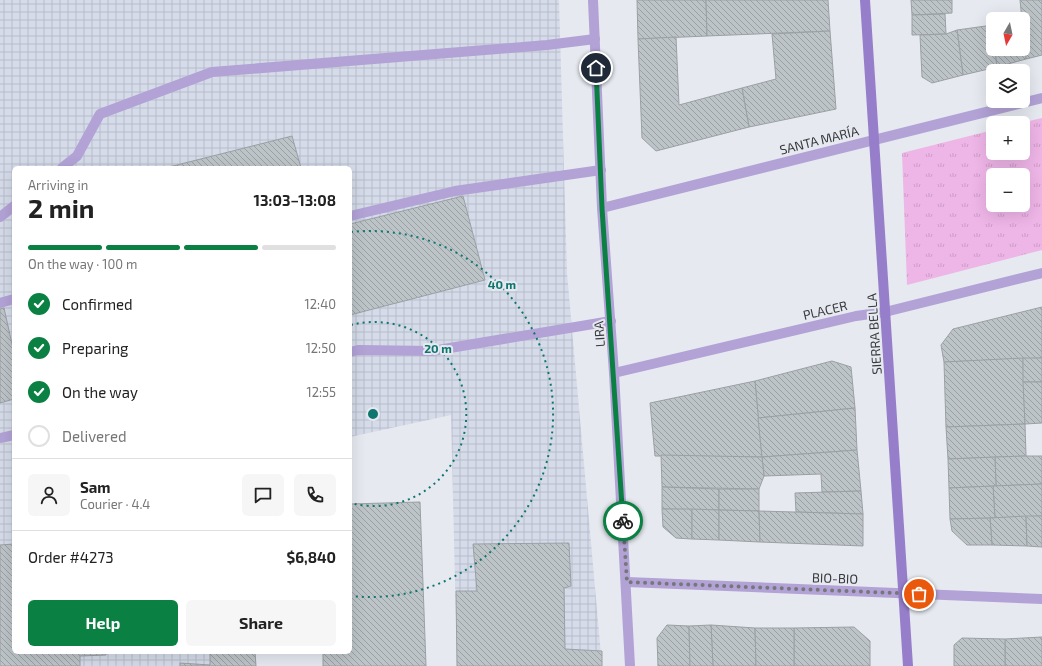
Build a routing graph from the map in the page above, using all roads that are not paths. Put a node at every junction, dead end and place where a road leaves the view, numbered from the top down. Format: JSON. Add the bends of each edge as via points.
{"nodes":[{"id":1,"x":593,"y":0,"type":"edge"},
{"id":2,"x":865,"y":0,"type":"edge"},
{"id":3,"x":595,"y":39,"type":"junction"},
{"id":4,"x":1042,"y":98,"type":"edge"},
{"id":5,"x":874,"y":140,"type":"junction"},
{"id":6,"x":64,"y":166,"type":"edge"},
{"id":7,"x":601,"y":170,"type":"junction"},
{"id":8,"x":12,"y":208,"type":"edge"},
{"id":9,"x":602,"y":208,"type":"junction"},
{"id":10,"x":352,"y":216,"type":"edge"},
{"id":11,"x":0,"y":217,"type":"edge"},
{"id":12,"x":1042,"y":273,"type":"edge"},
{"id":13,"x":12,"y":300,"type":"edge"},
{"id":14,"x":0,"y":303,"type":"edge"},
{"id":15,"x":885,"y":312,"type":"junction"},
{"id":16,"x":611,"y":321,"type":"junction"},
{"id":17,"x":352,"y":352,"type":"edge"},
{"id":18,"x":614,"y":373,"type":"junction"},
{"id":19,"x":12,"y":435,"type":"edge"},
{"id":20,"x":0,"y":438,"type":"edge"},
{"id":21,"x":627,"y":582,"type":"junction"},
{"id":22,"x":903,"y":594,"type":"junction"},
{"id":23,"x":1042,"y":599,"type":"edge"},
{"id":24,"x":630,"y":666,"type":"edge"},
{"id":25,"x":908,"y":666,"type":"edge"}],
"edges":[{"from":1,"to":3,"type":"street","name":"LIRA"},
{"from":2,"to":5,"type":"main road","name":"SIERRA BELLA"},
{"from":3,"to":6,"type":"street","via":[[212,72],[100,114],[77,156]]},
{"from":3,"to":7,"type":"street","name":"LIRA"},
{"from":4,"to":5,"type":"street","name":"SANTA MARÍA"},
{"from":5,"to":9,"type":"street","name":"SANTA MARÍA"},
{"from":5,"to":15,"type":"main road","name":"SIERRA BELLA"},
{"from":7,"to":9,"type":"street","name":"LIRA"},
{"from":7,"to":10,"type":"street","via":[[455,191]]},
{"from":8,"to":11,"type":"street"},
{"from":9,"to":16,"type":"street","name":"LIRA"},
{"from":12,"to":15,"type":"street","name":"PLACER"},
{"from":13,"to":14,"type":"street"},
{"from":15,"to":18,"type":"street","name":"PLACER","via":[[856,316]]},
{"from":15,"to":22,"type":"main road","name":"SIERRA BELLA"},
{"from":16,"to":17,"type":"street","via":[[432,351]]},
{"from":16,"to":18,"type":"street","name":"LIRA"},
{"from":18,"to":21,"type":"street","name":"LIRA"},
{"from":19,"to":20,"type":"street"},
{"from":21,"to":22,"type":"street","name":"BIO-BIO"},
{"from":21,"to":24,"type":"street","name":"LIRA"},
{"from":22,"to":23,"type":"street","name":"BIO-BIO"},
{"from":22,"to":25,"type":"main road","name":"SIERRA BELLA"}]}
